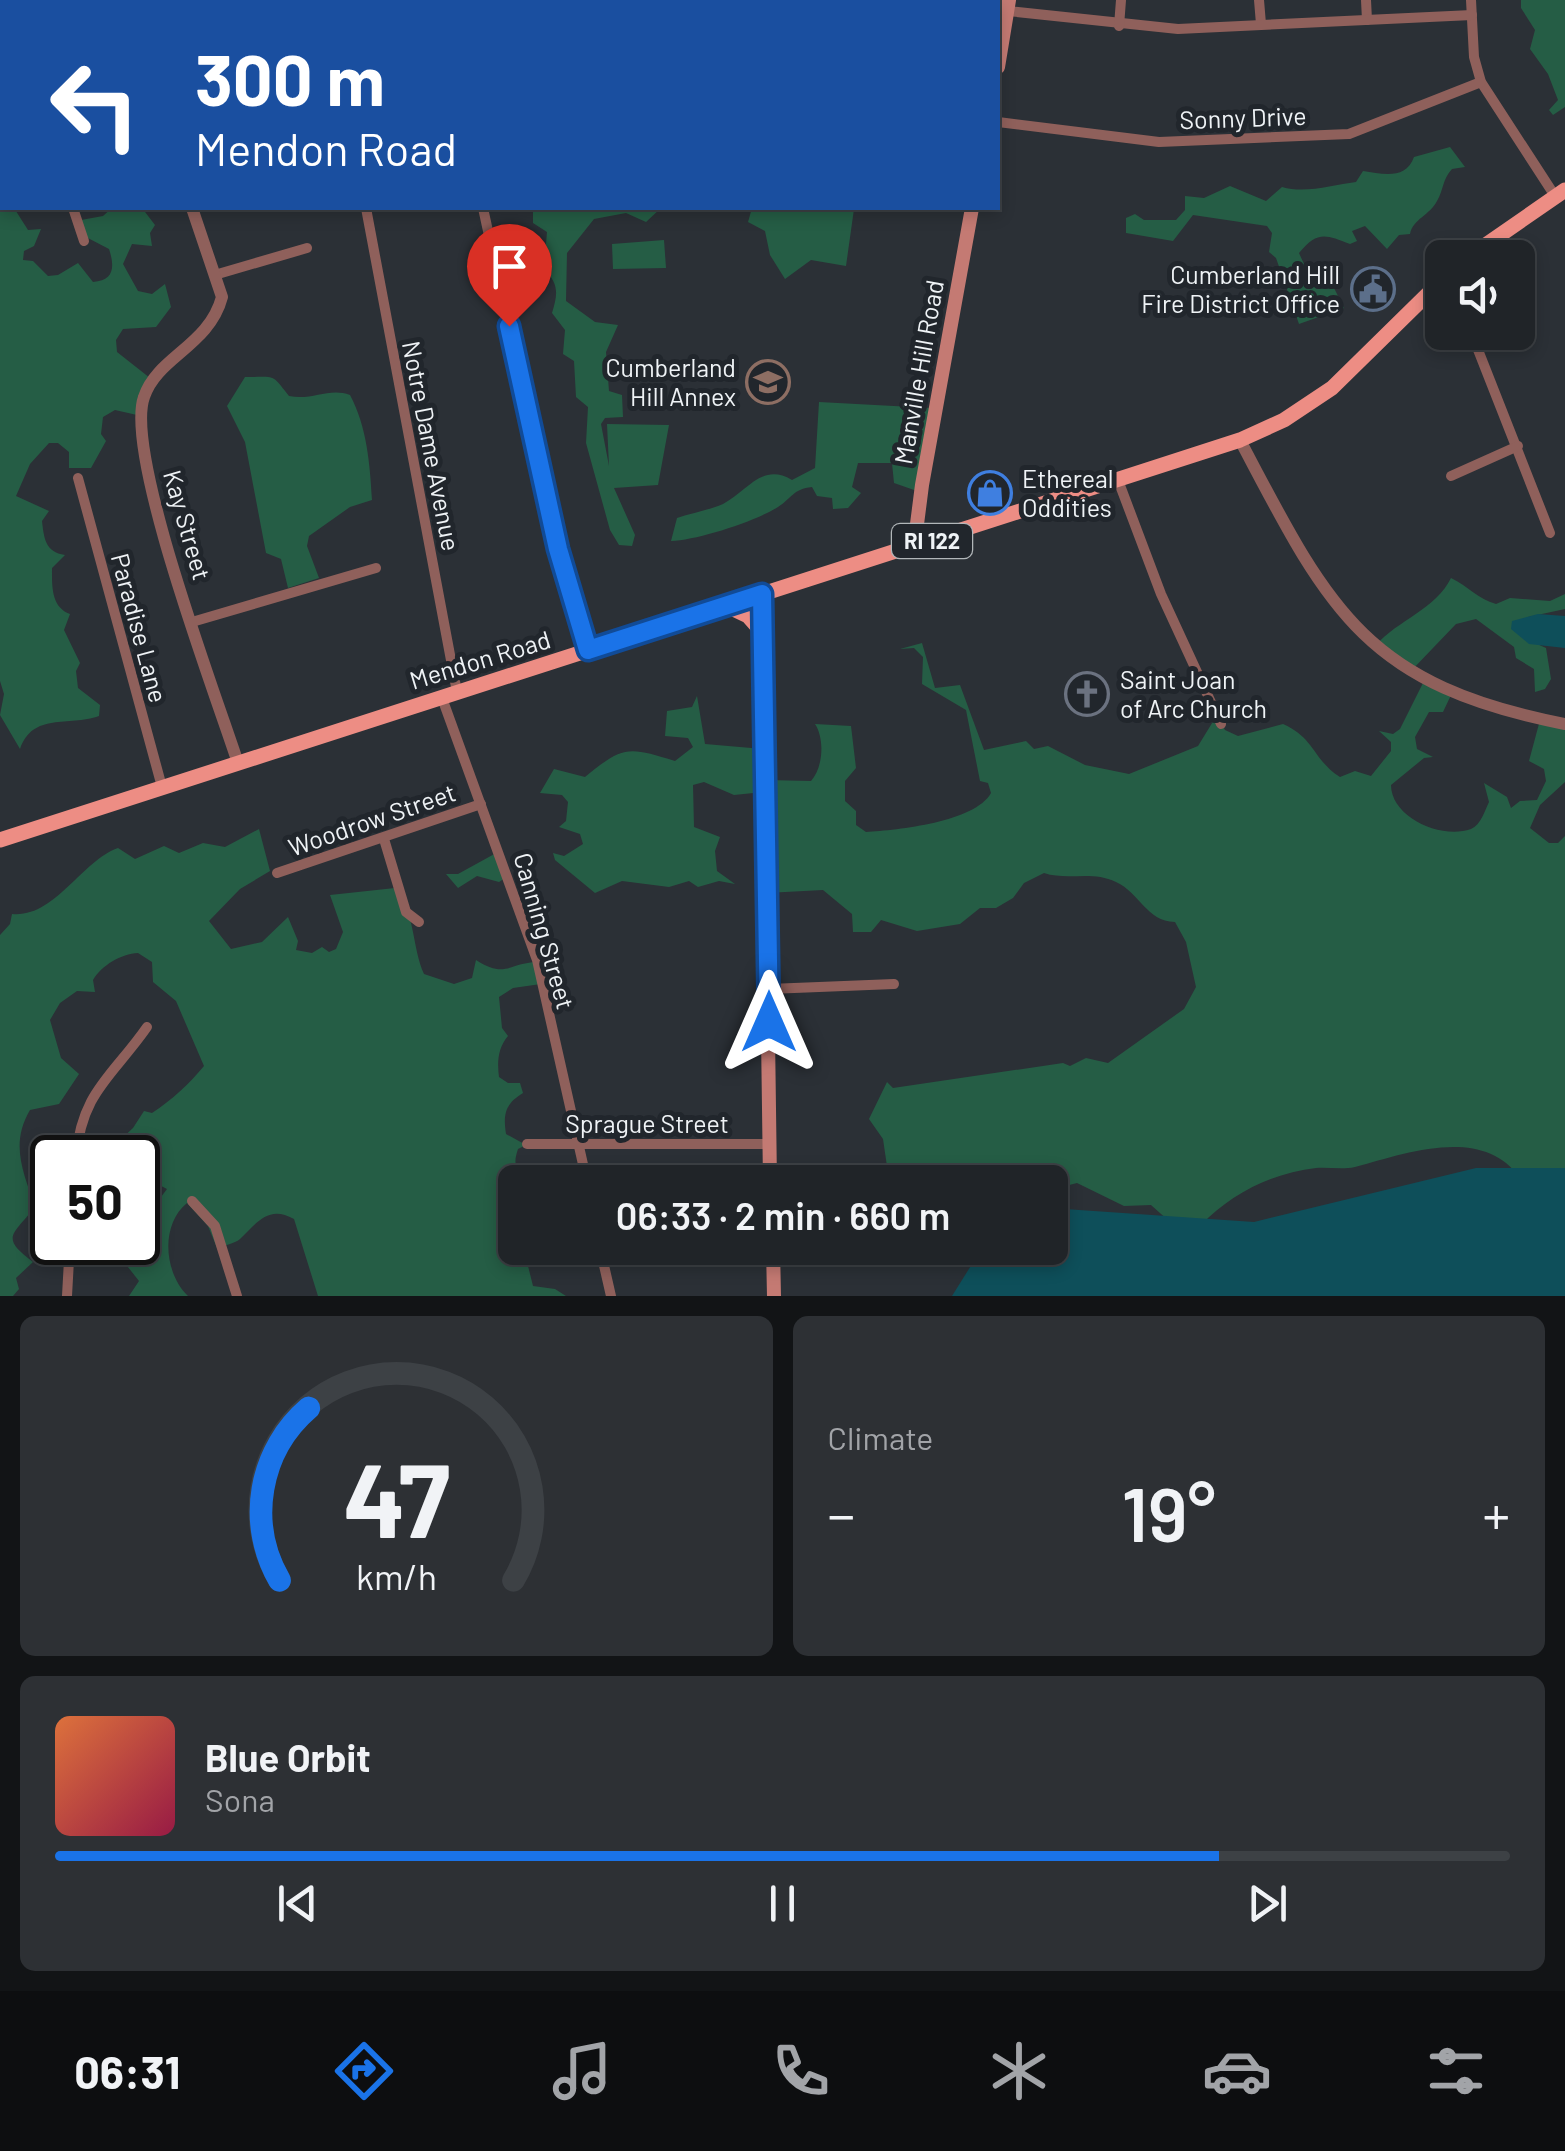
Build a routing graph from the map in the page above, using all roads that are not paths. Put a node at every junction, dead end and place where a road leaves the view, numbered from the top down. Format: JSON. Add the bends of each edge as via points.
{"nodes":[{"id":1,"x":1121,"y":0,"type":"edge"},
{"id":2,"x":1259,"y":0,"type":"edge"},
{"id":3,"x":1366,"y":0,"type":"edge"},
{"id":4,"x":1471,"y":0,"type":"edge"},
{"id":5,"x":1008,"y":5,"type":"edge"},
{"id":6,"x":1472,"y":15,"type":"junction"},
{"id":7,"x":1368,"y":20,"type":"junction"},
{"id":8,"x":1260,"y":24,"type":"junction"},
{"id":9,"x":1119,"y":26,"type":"junction"},
{"id":10,"x":1000,"y":54,"type":"edge"},
{"id":11,"x":1481,"y":82,"type":"junction"},
{"id":12,"x":1000,"y":122,"type":"edge"},
{"id":13,"x":1560,"y":193,"type":"edge"},
{"id":14,"x":74,"y":210,"type":"edge"},
{"id":15,"x":193,"y":210,"type":"edge"},
{"id":16,"x":366,"y":210,"type":"edge"},
{"id":17,"x":482,"y":210,"type":"edge"},
{"id":18,"x":972,"y":210,"type":"edge"},
{"id":19,"x":1493,"y":240,"type":"edge"},
{"id":20,"x":84,"y":241,"type":"dead end"},
{"id":21,"x":308,"y":248,"type":"dead end"},
{"id":22,"x":218,"y":274,"type":"junction"},
{"id":23,"x":1425,"y":297,"type":"edge"},
{"id":24,"x":1478,"y":350,"type":"edge"},
{"id":25,"x":1240,"y":440,"type":"junction"},
{"id":26,"x":1518,"y":446,"type":"junction"},
{"id":27,"x":1451,"y":476,"type":"dead end"},
{"id":28,"x":78,"y":478,"type":"dead end"},
{"id":29,"x":1118,"y":480,"type":"junction"},
{"id":30,"x":1550,"y":533,"type":"dead end"},
{"id":31,"x":920,"y":545,"type":"junction"},
{"id":32,"x":376,"y":568,"type":"dead end"},
{"id":33,"x":762,"y":594,"type":"junction"},
{"id":34,"x":727,"y":606,"type":"junction"},
{"id":35,"x":192,"y":622,"type":"junction"},
{"id":36,"x":763,"y":633,"type":"junction"},
{"id":37,"x":588,"y":650,"type":"junction"},
{"id":38,"x":449,"y":695,"type":"junction"},
{"id":39,"x":1221,"y":724,"type":"dead end"},
{"id":40,"x":1565,"y":724,"type":"edge"},
{"id":41,"x":238,"y":763,"type":"junction"},
{"id":42,"x":162,"y":787,"type":"junction"},
{"id":43,"x":481,"y":804,"type":"junction"},
{"id":44,"x":384,"y":839,"type":"junction"},
{"id":45,"x":0,"y":840,"type":"edge"},
{"id":46,"x":276,"y":873,"type":"dead end"},
{"id":47,"x":419,"y":922,"type":"dead end"},
{"id":48,"x":894,"y":984,"type":"dead end"},
{"id":49,"x":769,"y":989,"type":"junction"},
{"id":50,"x":147,"y":1028,"type":"dead end"},
{"id":51,"x":78,"y":1135,"type":"edge"},
{"id":52,"x":527,"y":1144,"type":"dead end"},
{"id":53,"x":768,"y":1144,"type":"junction"},
{"id":54,"x":580,"y":1146,"type":"junction"},
{"id":55,"x":584,"y":1165,"type":"edge"},
{"id":56,"x":769,"y":1165,"type":"edge"},
{"id":57,"x":192,"y":1202,"type":"dead end"},
{"id":58,"x":69,"y":1265,"type":"edge"},
{"id":59,"x":604,"y":1265,"type":"edge"},
{"id":60,"x":773,"y":1265,"type":"edge"},
{"id":61,"x":67,"y":1296,"type":"edge"},
{"id":62,"x":238,"y":1296,"type":"edge"},
{"id":63,"x":611,"y":1296,"type":"edge"},
{"id":64,"x":774,"y":1296,"type":"edge"}],
"edges":[{"from":1,"to":9,"type":"street"},
{"from":2,"to":8,"type":"street"},
{"from":3,"to":7,"type":"street"},
{"from":4,"to":6,"type":"street"},
{"from":5,"to":9,"type":"street"},
{"from":5,"to":10,"type":"main road"},
{"from":6,"to":7,"type":"street"},
{"from":6,"to":11,"type":"street"},
{"from":7,"to":8,"type":"street"},
{"from":8,"to":9,"type":"street"},
{"from":11,"to":12,"type":"street","name":"Sonny Drive","via":[[1349,134],[1159,142]]},
{"from":11,"to":13,"type":"street"},
{"from":13,"to":19,"type":"main road"},
{"from":14,"to":20,"type":"street"},
{"from":15,"to":22,"type":"street","name":"Kay Street"},
{"from":16,"to":38,"type":"street","name":"Notre Dame Avenue"},
{"from":17,"to":37,"type":"street","via":[[558,549]]},
{"from":18,"to":31,"type":"main road","name":"Manville Hill Road","via":[[922,485]]},
{"from":21,"to":22,"type":"street"},
{"from":22,"to":35,"type":"street","name":"Kay Street","via":[[217,315],[149,385],[140,412],[150,486]]},
{"from":23,"to":25,"type":"main road","name":"Mendon Road","number":"RI 122","via":[[1332,388]]},
{"from":24,"to":26,"type":"street"},
{"from":25,"to":29,"type":"main road","name":"Mendon Road","number":"RI 122"},
{"from":25,"to":40,"type":"street","via":[[1328,593],[1380,652],[1440,689]]},
{"from":26,"to":27,"type":"street"},
{"from":26,"to":30,"type":"street"},
{"from":28,"to":42,"type":"street","name":"Paradise Lane"},
{"from":29,"to":31,"type":"main road","name":"Mendon Road","number":"RI 122"},
{"from":29,"to":39,"type":"street"},
{"from":31,"to":33,"type":"main road","name":"Mendon Road","number":"RI 122"},
{"from":32,"to":35,"type":"street"},
{"from":33,"to":34,"type":"main road","name":"Mendon Road","number":"RI 122"},
{"from":33,"to":36,"type":"main road"},
{"from":34,"to":36,"type":"main road"},
{"from":34,"to":37,"type":"main road","name":"Mendon Road","number":"RI 122"},
{"from":35,"to":41,"type":"street","name":"Kay Street"},
{"from":36,"to":49,"type":"main road"},
{"from":37,"to":38,"type":"main road","name":"Mendon Road","number":"RI 122"},
{"from":38,"to":41,"type":"main road","name":"Mendon Road","number":"RI 122"},
{"from":38,"to":43,"type":"street","name":"Canning Street"},
{"from":41,"to":42,"type":"main road","name":"Mendon Road","number":"RI 122"},
{"from":42,"to":45,"type":"main road","name":"Mendon Road","number":"RI 122"},
{"from":43,"to":44,"type":"street","name":"Woodrow Street"},
{"from":43,"to":54,"type":"street","name":"Canning Street","via":[[536,960]]},
{"from":44,"to":46,"type":"street","name":"Woodrow Street"},
{"from":44,"to":47,"type":"street","via":[[406,912]]},
{"from":48,"to":49,"type":"street"},
{"from":49,"to":53,"type":"main road"},
{"from":50,"to":51,"type":"street","via":[[96,1086]]},
{"from":52,"to":54,"type":"street","name":"Sprague Street"},
{"from":53,"to":54,"type":"street","name":"Sprague Street"},
{"from":53,"to":56,"type":"main road"},
{"from":54,"to":55,"type":"street","name":"Canning Street"},
{"from":57,"to":62,"type":"street","via":[[215,1226]]},
{"from":58,"to":61,"type":"street"},
{"from":59,"to":63,"type":"street"},
{"from":60,"to":64,"type":"main road"}]}
